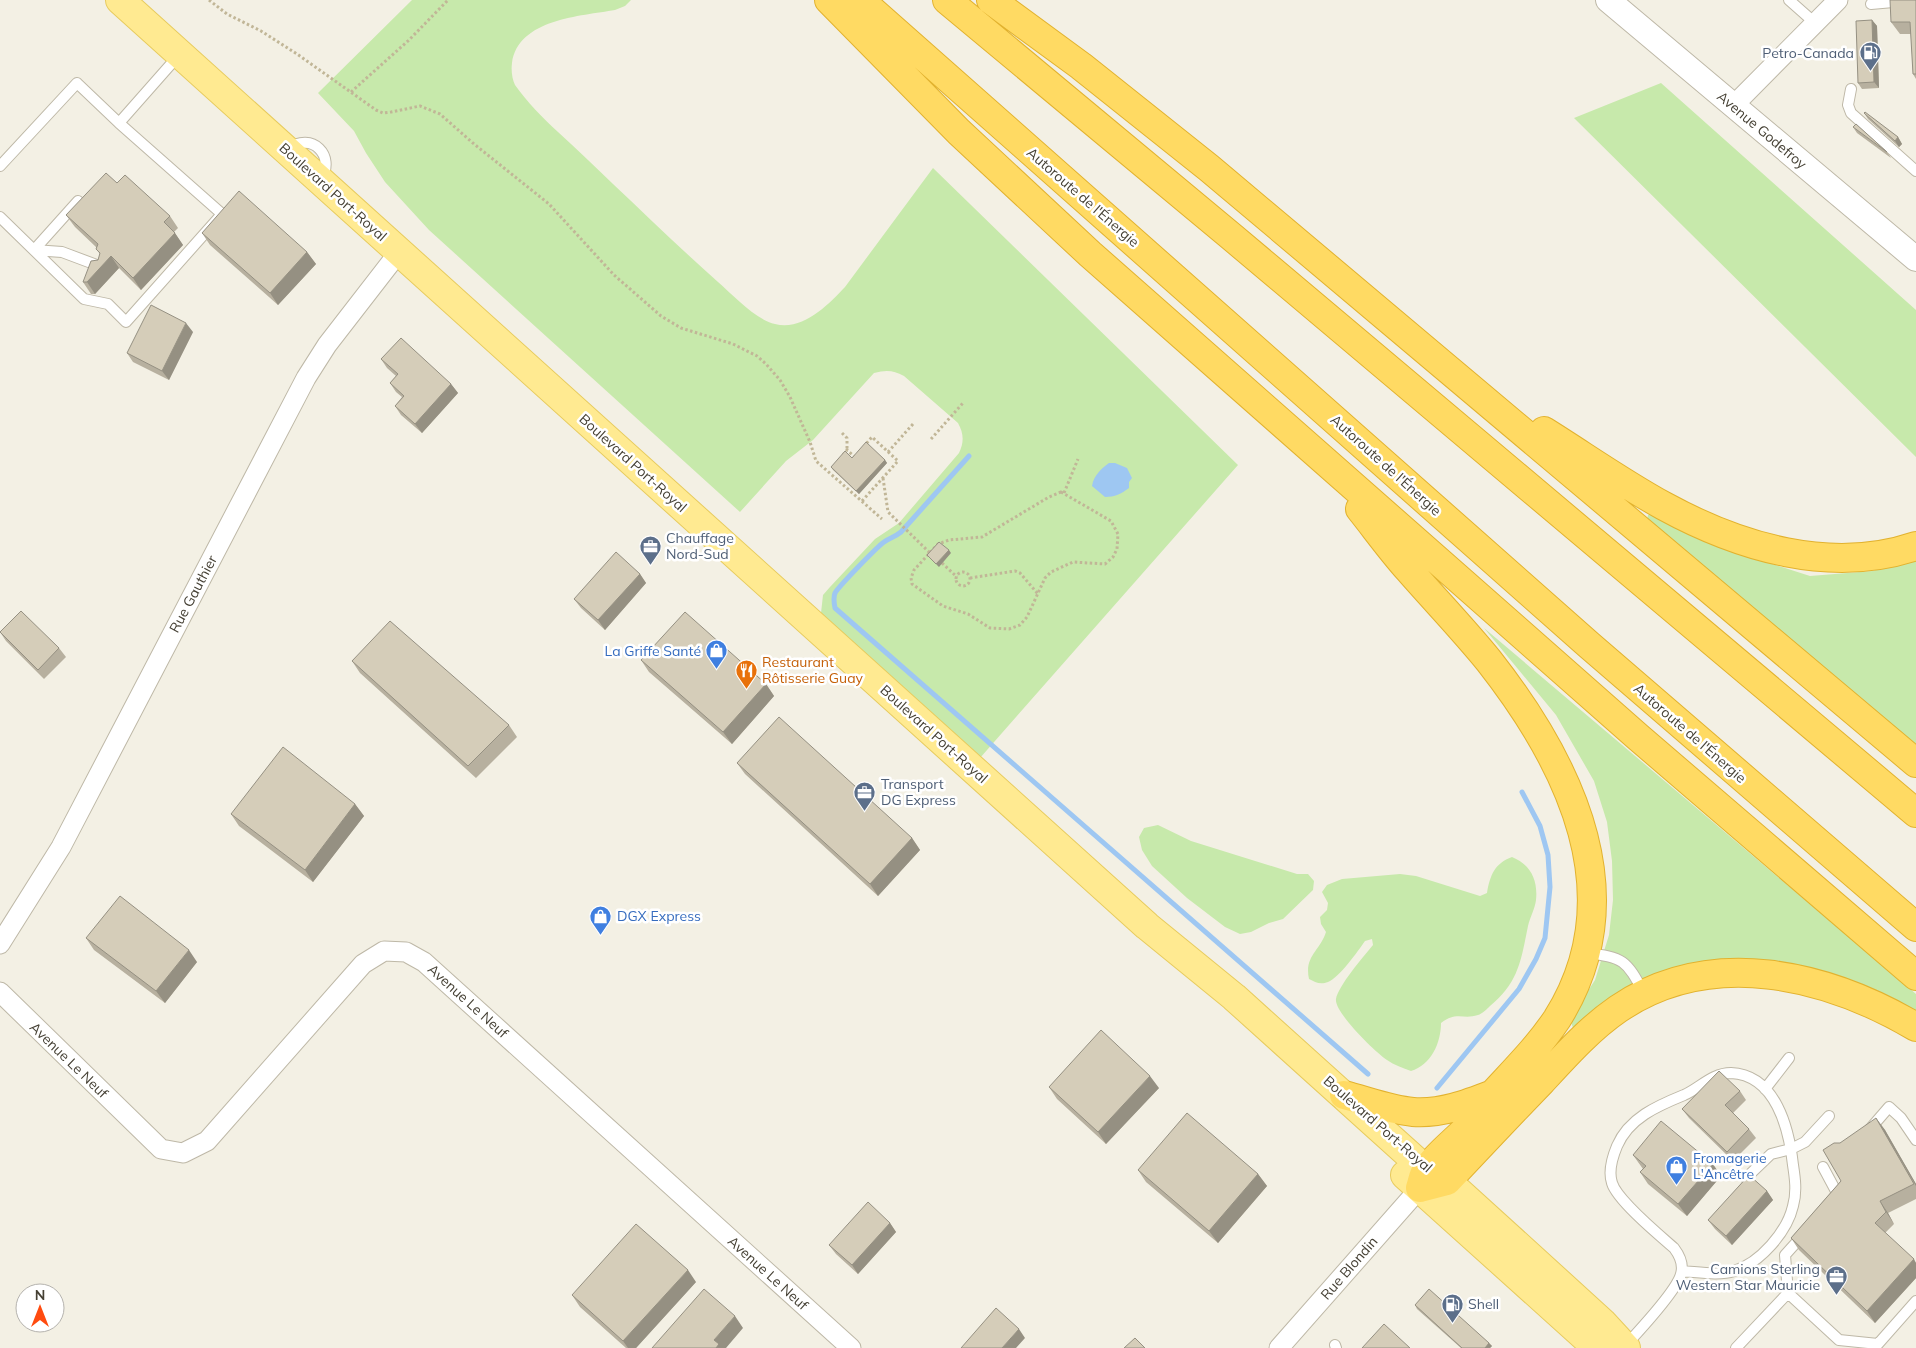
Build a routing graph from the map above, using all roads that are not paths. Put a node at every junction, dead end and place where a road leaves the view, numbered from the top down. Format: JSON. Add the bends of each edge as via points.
{"nodes":[{"id":1,"x":120,"y":0,"type":"edge"},
{"id":2,"x":829,"y":0,"type":"edge"},
{"id":3,"x":860,"y":0,"type":"edge"},
{"id":4,"x":947,"y":0,"type":"edge"},
{"id":5,"x":991,"y":0,"type":"edge"},
{"id":6,"x":1608,"y":0,"type":"edge"},
{"id":7,"x":1788,"y":0,"type":"edge"},
{"id":8,"x":1838,"y":0,"type":"edge"},
{"id":9,"x":1916,"y":0,"type":"edge"},
{"id":10,"x":1871,"y":4,"type":"dead end"},
{"id":11,"x":1815,"y":23,"type":"junction"},
{"id":12,"x":180,"y":54,"type":"junction"},
{"id":13,"x":1851,"y":89,"type":"dead end"},
{"id":14,"x":1733,"y":106,"type":"junction"},
{"id":15,"x":119,"y":123,"type":"junction"},
{"id":16,"x":0,"y":166,"type":"edge"},
{"id":17,"x":1916,"y":170,"type":"edge"},
{"id":18,"x":78,"y":201,"type":"edge"},
{"id":19,"x":0,"y":217,"type":"edge"},
{"id":20,"x":34,"y":250,"type":"junction"},
{"id":21,"x":399,"y":252,"type":"junction"},
{"id":22,"x":1916,"y":259,"type":"edge"},
{"id":23,"x":102,"y":267,"type":"edge"},
{"id":24,"x":1458,"y":377,"type":"junction"},
{"id":25,"x":1312,"y":450,"type":"junction"},
{"id":26,"x":1916,"y":546,"type":"edge"},
{"id":27,"x":1916,"y":763,"type":"edge"},
{"id":28,"x":1916,"y":813,"type":"edge"},
{"id":29,"x":1147,"y":926,"type":"junction"},
{"id":30,"x":1916,"y":927,"type":"edge"},
{"id":31,"x":0,"y":944,"type":"edge"},
{"id":32,"x":1585,"y":953,"type":"junction"},
{"id":33,"x":1916,"y":976,"type":"edge"},
{"id":34,"x":0,"y":992,"type":"edge"},
{"id":35,"x":1645,"y":993,"type":"junction"},
{"id":36,"x":1916,"y":1027,"type":"edge"},
{"id":37,"x":1789,"y":1058,"type":"dead end"},
{"id":38,"x":1765,"y":1089,"type":"junction"},
{"id":39,"x":1493,"y":1094,"type":"junction"},
{"id":40,"x":1344,"y":1095,"type":"junction"},
{"id":41,"x":1828,"y":1116,"type":"dead end"},
{"id":42,"x":1864,"y":1136,"type":"edge"},
{"id":43,"x":1916,"y":1140,"type":"edge"},
{"id":44,"x":1791,"y":1149,"type":"junction"},
{"id":45,"x":1824,"y":1167,"type":"edge"},
{"id":46,"x":1746,"y":1178,"type":"edge"},
{"id":47,"x":1431,"y":1180,"type":"junction"},
{"id":48,"x":1826,"y":1208,"type":"edge"},
{"id":49,"x":1808,"y":1228,"type":"edge"},
{"id":50,"x":1682,"y":1271,"type":"junction"},
{"id":51,"x":1788,"y":1292,"type":"junction"},
{"id":52,"x":1916,"y":1301,"type":"edge"},
{"id":53,"x":851,"y":1348,"type":"edge"},
{"id":54,"x":1279,"y":1348,"type":"edge"},
{"id":55,"x":1619,"y":1348,"type":"edge"},
{"id":56,"x":1736,"y":1348,"type":"edge"}],
"edges":[{"from":1,"to":12,"type":"main road","name":"Boulevard Port-Royal"},
{"from":2,"to":25,"type":"highway","via":[[1029,198]]},
{"from":3,"to":30,"type":"highway","name":"Autoroute de l'Énergie","via":[[1596,651]]},
{"from":4,"to":28,"type":"highway"},
{"from":5,"to":24,"type":"highway","via":[[1174,139]]},
{"from":6,"to":14,"type":"street","name":"Avenue Godefroy"},
{"from":7,"to":11,"type":"lane"},
{"from":8,"to":11,"type":"street"},
{"from":9,"to":10,"type":"lane"},
{"from":11,"to":14,"type":"street"},
{"from":12,"to":15,"type":"lane"},
{"from":12,"to":21,"type":"main road","name":"Boulevard Port-Royal"},
{"from":13,"to":17,"type":"lane","via":[[1848,105],[1851,113]]},
{"from":14,"to":22,"type":"street","name":"Avenue Godefroy"},
{"from":15,"to":16,"type":"lane","via":[[76,83]]},
{"from":15,"to":20,"type":"lane","via":[[222,214],[126,322],[108,304],[84,299]]},
{"from":18,"to":20,"type":"lane"},
{"from":19,"to":20,"type":"lane"},
{"from":20,"to":23,"type":"lane","via":[[62,252]]},
{"from":21,"to":29,"type":"main road","name":"Boulevard Port-Royal"},
{"from":21,"to":31,"type":"street","name":"Rue Gauthier","via":[[327,345],[306,378],[61,847]]},
{"from":24,"to":26,"type":"highway","via":[[1648,497],[1727,535],[1776,550],[1821,558],[1867,557]]},
{"from":24,"to":27,"type":"highway"},
{"from":25,"to":32,"type":"highway","via":[[1408,570],[1488,660],[1520,702],[1549,751],[1572,801],[1588,860],[1593,907]]},
{"from":25,"to":33,"type":"highway"},
{"from":29,"to":40,"type":"main road","name":"Boulevard Port-Royal","via":[[1234,997]]},
{"from":29,"to":47,"type":"main road","name":"Boulevard Port-Royal","via":[[1295,1075]]},
{"from":32,"to":35,"type":"lane","via":[[1623,961]]},
{"from":32,"to":39,"type":"highway","via":[[1574,986],[1554,1022]]},
{"from":34,"to":53,"type":"street","name":"Avenue Le Neuf","via":[[161,1149],[183,1153],[207,1141],[363,964],[384,951],[406,952],[424,962]]},
{"from":35,"to":36,"type":"highway","via":[[1711,974],[1752,972],[1779,975],[1849,994]]},
{"from":35,"to":47,"type":"highway","via":[[1588,1034]]},
{"from":37,"to":38,"type":"lane"},
{"from":38,"to":44,"type":"lane","via":[[1779,1109]]},
{"from":38,"to":50,"type":"lane","via":[[1743,1075],[1717,1075],[1643,1116],[1624,1134],[1616,1147],[1610,1173],[1614,1188],[1677,1252]]},
{"from":39,"to":40,"type":"highway","via":[[1460,1106],[1424,1112],[1400,1110]]},
{"from":39,"to":47,"type":"highway"},
{"from":40,"to":47,"type":"main road","name":"Boulevard Port-Royal"},
{"from":41,"to":44,"type":"lane","via":[[1811,1137]]},
{"from":42,"to":43,"type":"lane","via":[[1889,1108],[1901,1118]]},
{"from":44,"to":46,"type":"lane","via":[[1771,1154]]},
{"from":44,"to":50,"type":"lane","via":[[1794,1204],[1774,1241],[1753,1261],[1734,1271]]},
{"from":45,"to":48,"type":"lane","via":[[1838,1195]]},
{"from":47,"to":54,"type":"street","name":"Rue Blondin"},
{"from":47,"to":55,"type":"main road","name":"Boulevard Port-Royal","via":[[1586,1338]]},
{"from":49,"to":51,"type":"lane","via":[[1785,1255]]},
{"from":50,"to":55,"type":"lane","via":[[1673,1288]]},
{"from":51,"to":52,"type":"lane","via":[[1840,1340],[1878,1344]]},
{"from":51,"to":56,"type":"lane"}]}
